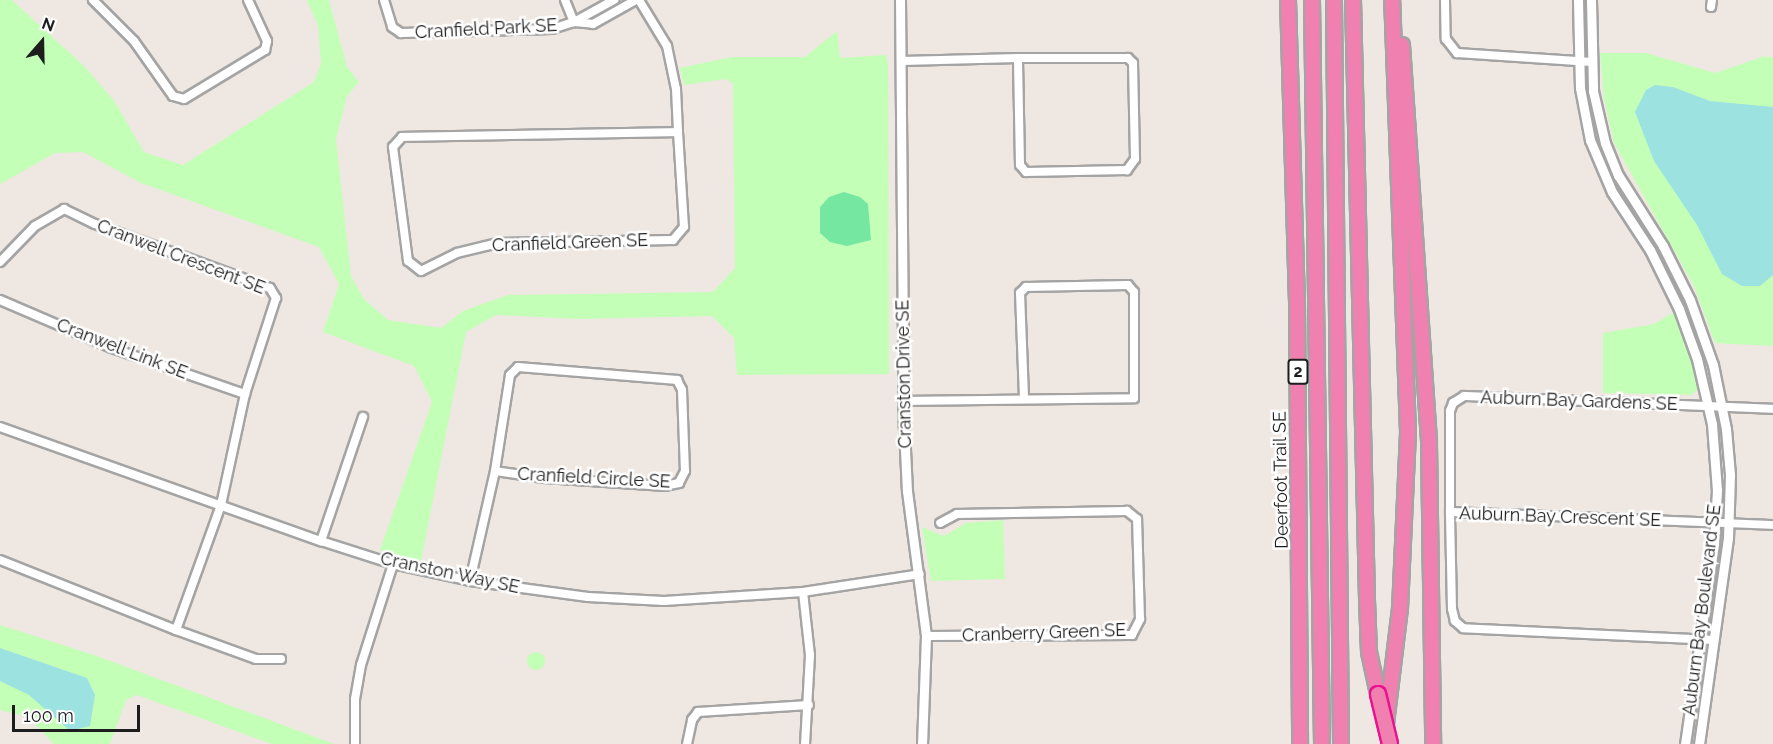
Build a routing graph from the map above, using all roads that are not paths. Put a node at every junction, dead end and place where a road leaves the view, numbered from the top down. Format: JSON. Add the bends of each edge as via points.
{"nodes":[{"id":1,"x":93,"y":0,"type":"edge"},
{"id":2,"x":248,"y":0,"type":"edge"},
{"id":3,"x":384,"y":0,"type":"edge"},
{"id":4,"x":565,"y":0,"type":"edge"},
{"id":5,"x":614,"y":0,"type":"edge"},
{"id":6,"x":637,"y":0,"type":"edge"},
{"id":7,"x":1288,"y":0,"type":"edge"},
{"id":8,"x":1312,"y":0,"type":"edge"},
{"id":9,"x":1334,"y":0,"type":"edge"},
{"id":10,"x":1353,"y":0,"type":"edge"},
{"id":11,"x":1392,"y":0,"type":"edge"},
{"id":12,"x":1398,"y":0,"type":"edge"},
{"id":13,"x":1445,"y":0,"type":"edge"},
{"id":14,"x":1578,"y":0,"type":"edge"},
{"id":15,"x":1592,"y":0,"type":"edge"},
{"id":16,"x":900,"y":1,"type":"edge"},
{"id":17,"x":574,"y":22,"type":"junction"},
{"id":18,"x":1018,"y":58,"type":"junction"},
{"id":19,"x":902,"y":61,"type":"junction"},
{"id":20,"x":1578,"y":61,"type":"junction"},
{"id":21,"x":1592,"y":62,"type":"junction"},
{"id":22,"x":678,"y":132,"type":"junction"},
{"id":23,"x":0,"y":262,"type":"edge"},
{"id":24,"x":0,"y":300,"type":"edge"},
{"id":25,"x":246,"y":394,"type":"junction"},
{"id":26,"x":1024,"y":397,"type":"junction"},
{"id":27,"x":904,"y":401,"type":"junction"},
{"id":28,"x":1708,"y":406,"type":"junction"},
{"id":29,"x":1722,"y":406,"type":"junction"},
{"id":30,"x":1773,"y":409,"type":"edge"},
{"id":31,"x":363,"y":417,"type":"dead end"},
{"id":32,"x":0,"y":428,"type":"edge"},
{"id":33,"x":495,"y":471,"type":"junction"},
{"id":34,"x":221,"y":505,"type":"junction"},
{"id":35,"x":1450,"y":512,"type":"junction"},
{"id":36,"x":940,"y":523,"type":"dead end"},
{"id":37,"x":1716,"y":523,"type":"junction"},
{"id":38,"x":1730,"y":523,"type":"junction"},
{"id":39,"x":1773,"y":525,"type":"edge"},
{"id":40,"x":321,"y":541,"type":"junction"},
{"id":41,"x":0,"y":560,"type":"edge"},
{"id":42,"x":393,"y":564,"type":"junction"},
{"id":43,"x":920,"y":574,"type":"junction"},
{"id":44,"x":470,"y":581,"type":"junction"},
{"id":45,"x":803,"y":592,"type":"junction"},
{"id":46,"x":176,"y":630,"type":"junction"},
{"id":47,"x":926,"y":636,"type":"junction"},
{"id":48,"x":1701,"y":639,"type":"junction"},
{"id":49,"x":1714,"y":640,"type":"junction"},
{"id":50,"x":281,"y":659,"type":"dead end"},
{"id":51,"x":809,"y":705,"type":"junction"},
{"id":52,"x":355,"y":744,"type":"edge"},
{"id":53,"x":687,"y":744,"type":"edge"},
{"id":54,"x":805,"y":744,"type":"edge"},
{"id":55,"x":922,"y":744,"type":"edge"},
{"id":56,"x":1300,"y":744,"type":"edge"},
{"id":57,"x":1322,"y":744,"type":"edge"},
{"id":58,"x":1341,"y":744,"type":"edge"},
{"id":59,"x":1384,"y":744,"type":"edge"},
{"id":60,"x":1390,"y":744,"type":"edge"},
{"id":61,"x":1433,"y":744,"type":"edge"},
{"id":62,"x":1685,"y":744,"type":"edge"},
{"id":63,"x":1699,"y":744,"type":"edge"}],
"edges":[{"from":1,"to":2,"type":"street","via":[[134,41],[173,96],[184,99],[266,50],[267,41]]},
{"from":3,"to":17,"type":"street","name":"Cranfield Park SE","via":[[392,27],[401,33],[552,28]]},
{"from":4,"to":17,"type":"street","name":"Cranfield Park SE"},
{"from":5,"to":17,"type":"street","name":"Cranfield Park SE"},
{"from":6,"to":17,"type":"street","name":"Cranfield Park SE","via":[[593,24]]},
{"from":6,"to":22,"type":"street","name":"Cranfield Green SE","via":[[667,46],[676,89]]},
{"from":7,"to":56,"type":"highway","name":"Deerfoot Trail SE","number":"2","via":[[1297,300]]},
{"from":8,"to":57,"type":"highway"},
{"from":9,"to":58,"type":"highway"},
{"from":10,"to":60,"type":"highway","bridge":true,"via":[[1366,600],[1369,652]]},
{"from":11,"to":59,"type":"highway","via":[[1408,432],[1400,609]]},
{"from":12,"to":61,"type":"highway","via":[[1430,442]]},
{"from":13,"to":20,"type":"street","via":[[1446,39],[1457,53]]},
{"from":14,"to":20,"type":"street","name":"Auburn Bay Boulevard SE"},
{"from":15,"to":21,"type":"street","name":"Auburn Bay Boulevard SE"},
{"from":16,"to":19,"type":"street","name":"Cranston Drive SE"},
{"from":18,"to":18,"type":"street","via":[[1020,165],[1026,172],[1127,170],[1135,159],[1133,63],[1128,57]]},
{"from":18,"to":19,"type":"street"},
{"from":19,"to":27,"type":"street","name":"Cranston Drive SE"},
{"from":20,"to":21,"type":"street"},
{"from":20,"to":28,"type":"street","name":"Auburn Bay Boulevard SE","via":[[1581,104],[1596,158],[1679,309]]},
{"from":21,"to":29,"type":"street","name":"Auburn Bay Boulevard SE","via":[[1599,122],[1612,161],[1690,300]]},
{"from":22,"to":22,"type":"street","name":"Cranfield Green SE","via":[[684,227],[673,240],[498,243],[457,253],[421,271],[408,261],[393,147],[402,137]]},
{"from":23,"to":25,"type":"street","name":"Cranwell Crescent SE","via":[[35,226],[64,209],[270,288],[276,298]]},
{"from":24,"to":25,"type":"street","name":"Cranwell Link SE","via":[[112,348]]},
{"from":25,"to":34,"type":"street","name":"Cranwell Crescent SE"},
{"from":26,"to":26,"type":"street","via":[[1020,293],[1026,286],[1128,285],[1134,292],[1134,398]]},
{"from":26,"to":27,"type":"street"},
{"from":27,"to":43,"type":"street","name":"Cranston Drive SE","via":[[907,491]]},
{"from":28,"to":29,"type":"street"},
{"from":28,"to":35,"type":"street","name":"Auburn Bay Gardens SE","via":[[1459,398],[1450,411]]},
{"from":28,"to":37,"type":"street","name":"Auburn Bay Boulevard SE","via":[[1716,461]]},
{"from":29,"to":30,"type":"street"},
{"from":29,"to":38,"type":"street","name":"Auburn Bay Boulevard SE"},
{"from":31,"to":40,"type":"street"},
{"from":32,"to":34,"type":"street","name":"Cranston Way SE"},
{"from":33,"to":33,"type":"street","name":"Cranfield Circle SE","via":[[510,375],[518,367],[678,380],[682,390],[685,471],[680,483],[665,486],[555,479]]},
{"from":33,"to":44,"type":"street","name":"Cranfield Circle SE"},
{"from":34,"to":40,"type":"street","name":"Cranston Way SE"},
{"from":34,"to":46,"type":"street","name":"Cranwell Crescent SE"},
{"from":35,"to":37,"type":"street","name":"Auburn Bay Crescent SE"},
{"from":35,"to":48,"type":"street","name":"Auburn Bay Crescent SE","via":[[1452,609],[1460,627]]},
{"from":36,"to":47,"type":"street","name":"Cranberry Green SE","via":[[957,514],[1127,511],[1137,519],[1140,619],[1132,634]]},
{"from":37,"to":38,"type":"street","name":"Auburn Bay Crescent SE"},
{"from":37,"to":48,"type":"street","name":"Auburn Bay Boulevard SE"},
{"from":38,"to":39,"type":"street","name":"Auburn Bay Crescent SE"},
{"from":38,"to":49,"type":"street","name":"Auburn Bay Boulevard SE"},
{"from":40,"to":42,"type":"street","name":"Cranston Way SE"},
{"from":41,"to":46,"type":"street"},
{"from":42,"to":44,"type":"street","name":"Cranston Way SE"},
{"from":42,"to":52,"type":"street","via":[[362,665],[355,699]]},
{"from":43,"to":45,"type":"street","name":"Cranston Way SE"},
{"from":43,"to":47,"type":"street","name":"Cranston Drive SE"},
{"from":44,"to":45,"type":"street","name":"Cranston Way SE","via":[[588,597],[664,601]]},
{"from":45,"to":51,"type":"street","via":[[810,655]]},
{"from":46,"to":50,"type":"street","via":[[256,659]]},
{"from":47,"to":55,"type":"street","name":"Cranston Drive SE"},
{"from":48,"to":49,"type":"street","name":"Auburn Bay Crescent SE"},
{"from":48,"to":62,"type":"street","name":"Auburn Bay Boulevard SE"},
{"from":49,"to":63,"type":"street","name":"Auburn Bay Boulevard SE"},
{"from":51,"to":53,"type":"street","via":[[698,712],[692,720]]},
{"from":51,"to":54,"type":"street"}]}
